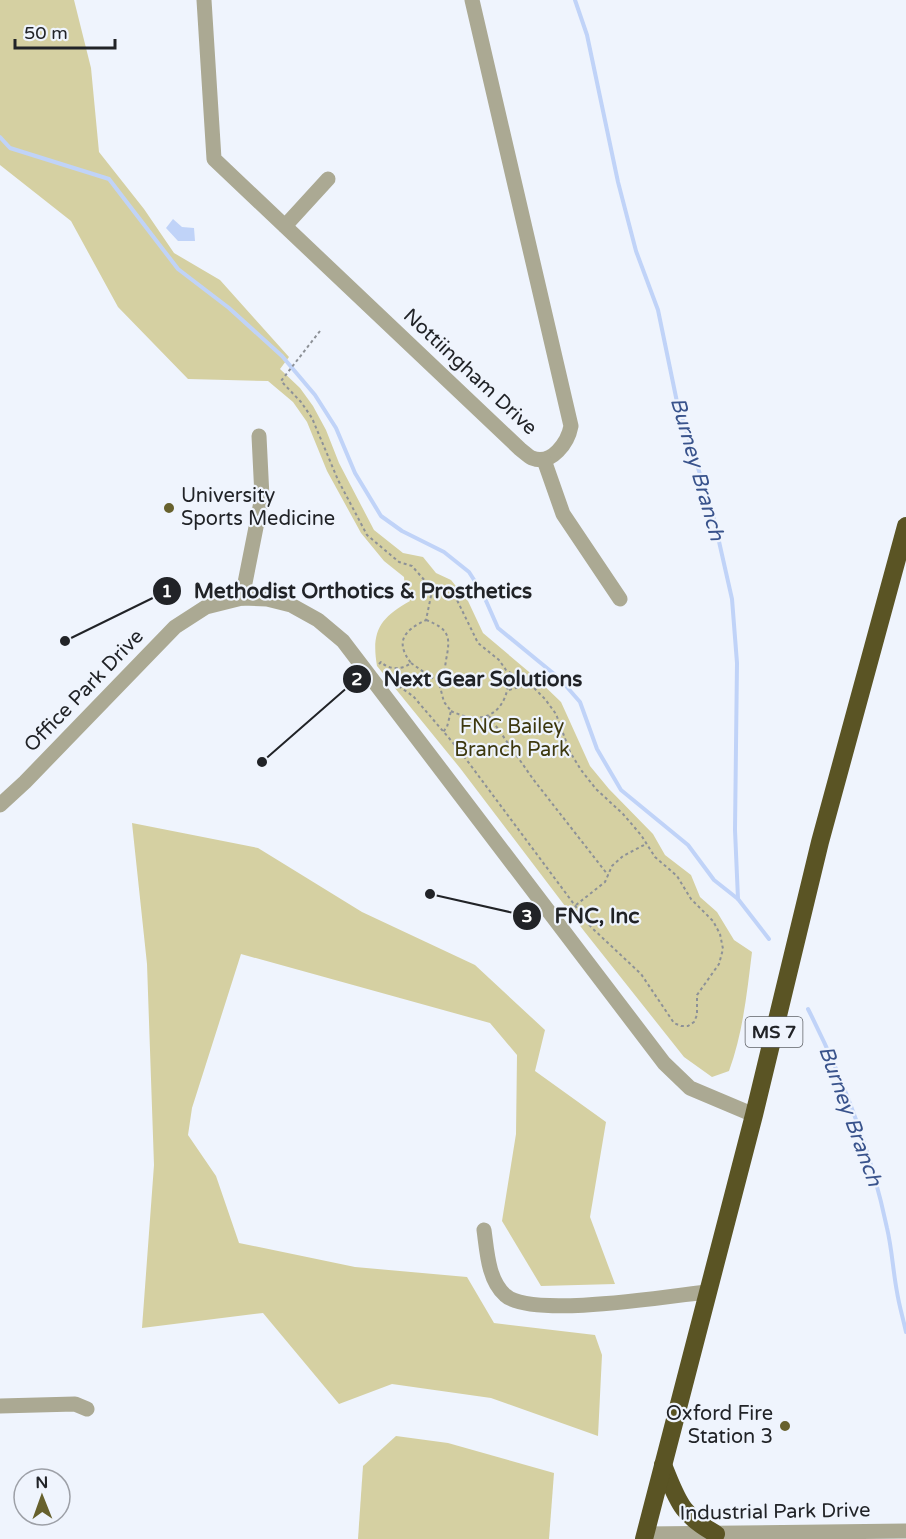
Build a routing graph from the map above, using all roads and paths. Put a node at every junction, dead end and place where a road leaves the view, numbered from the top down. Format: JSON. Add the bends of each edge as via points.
{"nodes":[{"id":1,"x":204,"y":0,"type":"edge"},
{"id":2,"x":472,"y":0,"type":"edge"},
{"id":3,"x":328,"y":179,"type":"dead end"},
{"id":4,"x":285,"y":226,"type":"junction"},
{"id":5,"x":320,"y":331,"type":"dead end"},
{"id":6,"x":259,"y":436,"type":"dead end"},
{"id":7,"x":544,"y":459,"type":"junction"},
{"id":8,"x":906,"y":526,"type":"edge"},
{"id":9,"x":901,"y":566,"type":"edge"},
{"id":10,"x":432,"y":590,"type":"junction"},
{"id":11,"x":242,"y":598,"type":"junction"},
{"id":12,"x":620,"y":600,"type":"dead end"},
{"id":13,"x":426,"y":620,"type":"junction"},
{"id":14,"x":411,"y":663,"type":"junction"},
{"id":15,"x":377,"y":666,"type":"dead end"},
{"id":16,"x":509,"y":672,"type":"junction"},
{"id":17,"x":389,"y":679,"type":"dead end"},
{"id":18,"x":440,"y":683,"type":"junction"},
{"id":19,"x":528,"y":684,"type":"junction"},
{"id":20,"x":509,"y":690,"type":"junction"},
{"id":21,"x":451,"y":711,"type":"junction"},
{"id":22,"x":489,"y":716,"type":"junction"},
{"id":23,"x":443,"y":732,"type":"junction"},
{"id":24,"x":0,"y":805,"type":"edge"},
{"id":25,"x":646,"y":844,"type":"junction"},
{"id":26,"x":608,"y":875,"type":"junction"},
{"id":27,"x":576,"y":905,"type":"junction"},
{"id":28,"x":754,"y":1114,"type":"junction"},
{"id":29,"x":484,"y":1230,"type":"dead end"},
{"id":30,"x":706,"y":1292,"type":"junction"},
{"id":31,"x":0,"y":1406,"type":"edge"},
{"id":32,"x":87,"y":1409,"type":"dead end"},
{"id":33,"x":663,"y":1465,"type":"junction"},
{"id":34,"x":906,"y":1531,"type":"edge"},
{"id":35,"x":645,"y":1537,"type":"edge"},
{"id":36,"x":709,"y":1537,"type":"edge"}],
"edges":[{"from":1,"to":4,"type":"street","name":"Nottiingham Drive","via":[[214,159]]},
{"from":2,"to":7,"type":"street","name":"Nottiingham Drive","via":[[571,426],[558,452]]},
{"from":3,"to":4,"type":"street"},
{"from":4,"to":7,"type":"street","name":"Nottiingham Drive","via":[[520,449],[532,458]]},
{"from":5,"to":10,"type":"path","via":[[281,381],[312,418],[367,535],[399,562],[412,566]]},
{"from":6,"to":11,"type":"street","via":[[262,497]]},
{"from":7,"to":12,"type":"street","via":[[563,514]]},
{"from":8,"to":9,"type":"highway","number":"MS 7"},
{"from":9,"to":28,"type":"highway","number":"MS 7","via":[[820,842]]},
{"from":10,"to":13,"type":"path"},
{"from":10,"to":16,"type":"path","via":[[450,589],[478,643]]},
{"from":11,"to":24,"type":"street","name":"Office Park Drive","via":[[206,607],[175,627]]},
{"from":11,"to":28,"type":"street","name":"Office Park Drive","via":[[291,604],[343,641],[664,1063],[690,1088]]},
{"from":13,"to":14,"type":"path","via":[[404,636],[402,646]]},
{"from":13,"to":18,"type":"path","via":[[449,637]]},
{"from":14,"to":15,"type":"path","via":[[402,668],[385,667],[381,662]]},
{"from":14,"to":18,"type":"path"},
{"from":16,"to":19,"type":"path"},
{"from":16,"to":20,"type":"path"},
{"from":17,"to":23,"type":"path","via":[[413,696]]},
{"from":18,"to":21,"type":"path","via":[[444,702]]},
{"from":19,"to":20,"type":"path"},
{"from":19,"to":25,"type":"path","via":[[556,714],[581,770]]},
{"from":20,"to":22,"type":"path"},
{"from":21,"to":22,"type":"path","via":[[471,719]]},
{"from":21,"to":23,"type":"path"},
{"from":22,"to":26,"type":"path"},
{"from":23,"to":27,"type":"path"},
{"from":25,"to":26,"type":"path","via":[[623,856]]},
{"from":25,"to":27,"type":"path","via":[[677,876],[720,934],[723,949],[719,964],[697,995],[694,1022],[687,1026],[674,1023],[642,974],[591,927]]},
{"from":26,"to":27,"type":"path","via":[[605,882]]},
{"from":28,"to":30,"type":"highway","number":"MS 7"},
{"from":29,"to":30,"type":"street","via":[[495,1281],[506,1296],[523,1303],[574,1307]]},
{"from":30,"to":33,"type":"highway","number":"MS 7"},
{"from":31,"to":32,"type":"street","via":[[75,1404]]},
{"from":33,"to":35,"type":"highway","number":"MS 7"},
{"from":33,"to":36,"type":"highway","via":[[686,1513]]},
{"from":34,"to":36,"type":"street","name":"Industrial Park Drive"},
{"from":35,"to":36,"type":"street","name":"Industrial Park Drive"}]}
